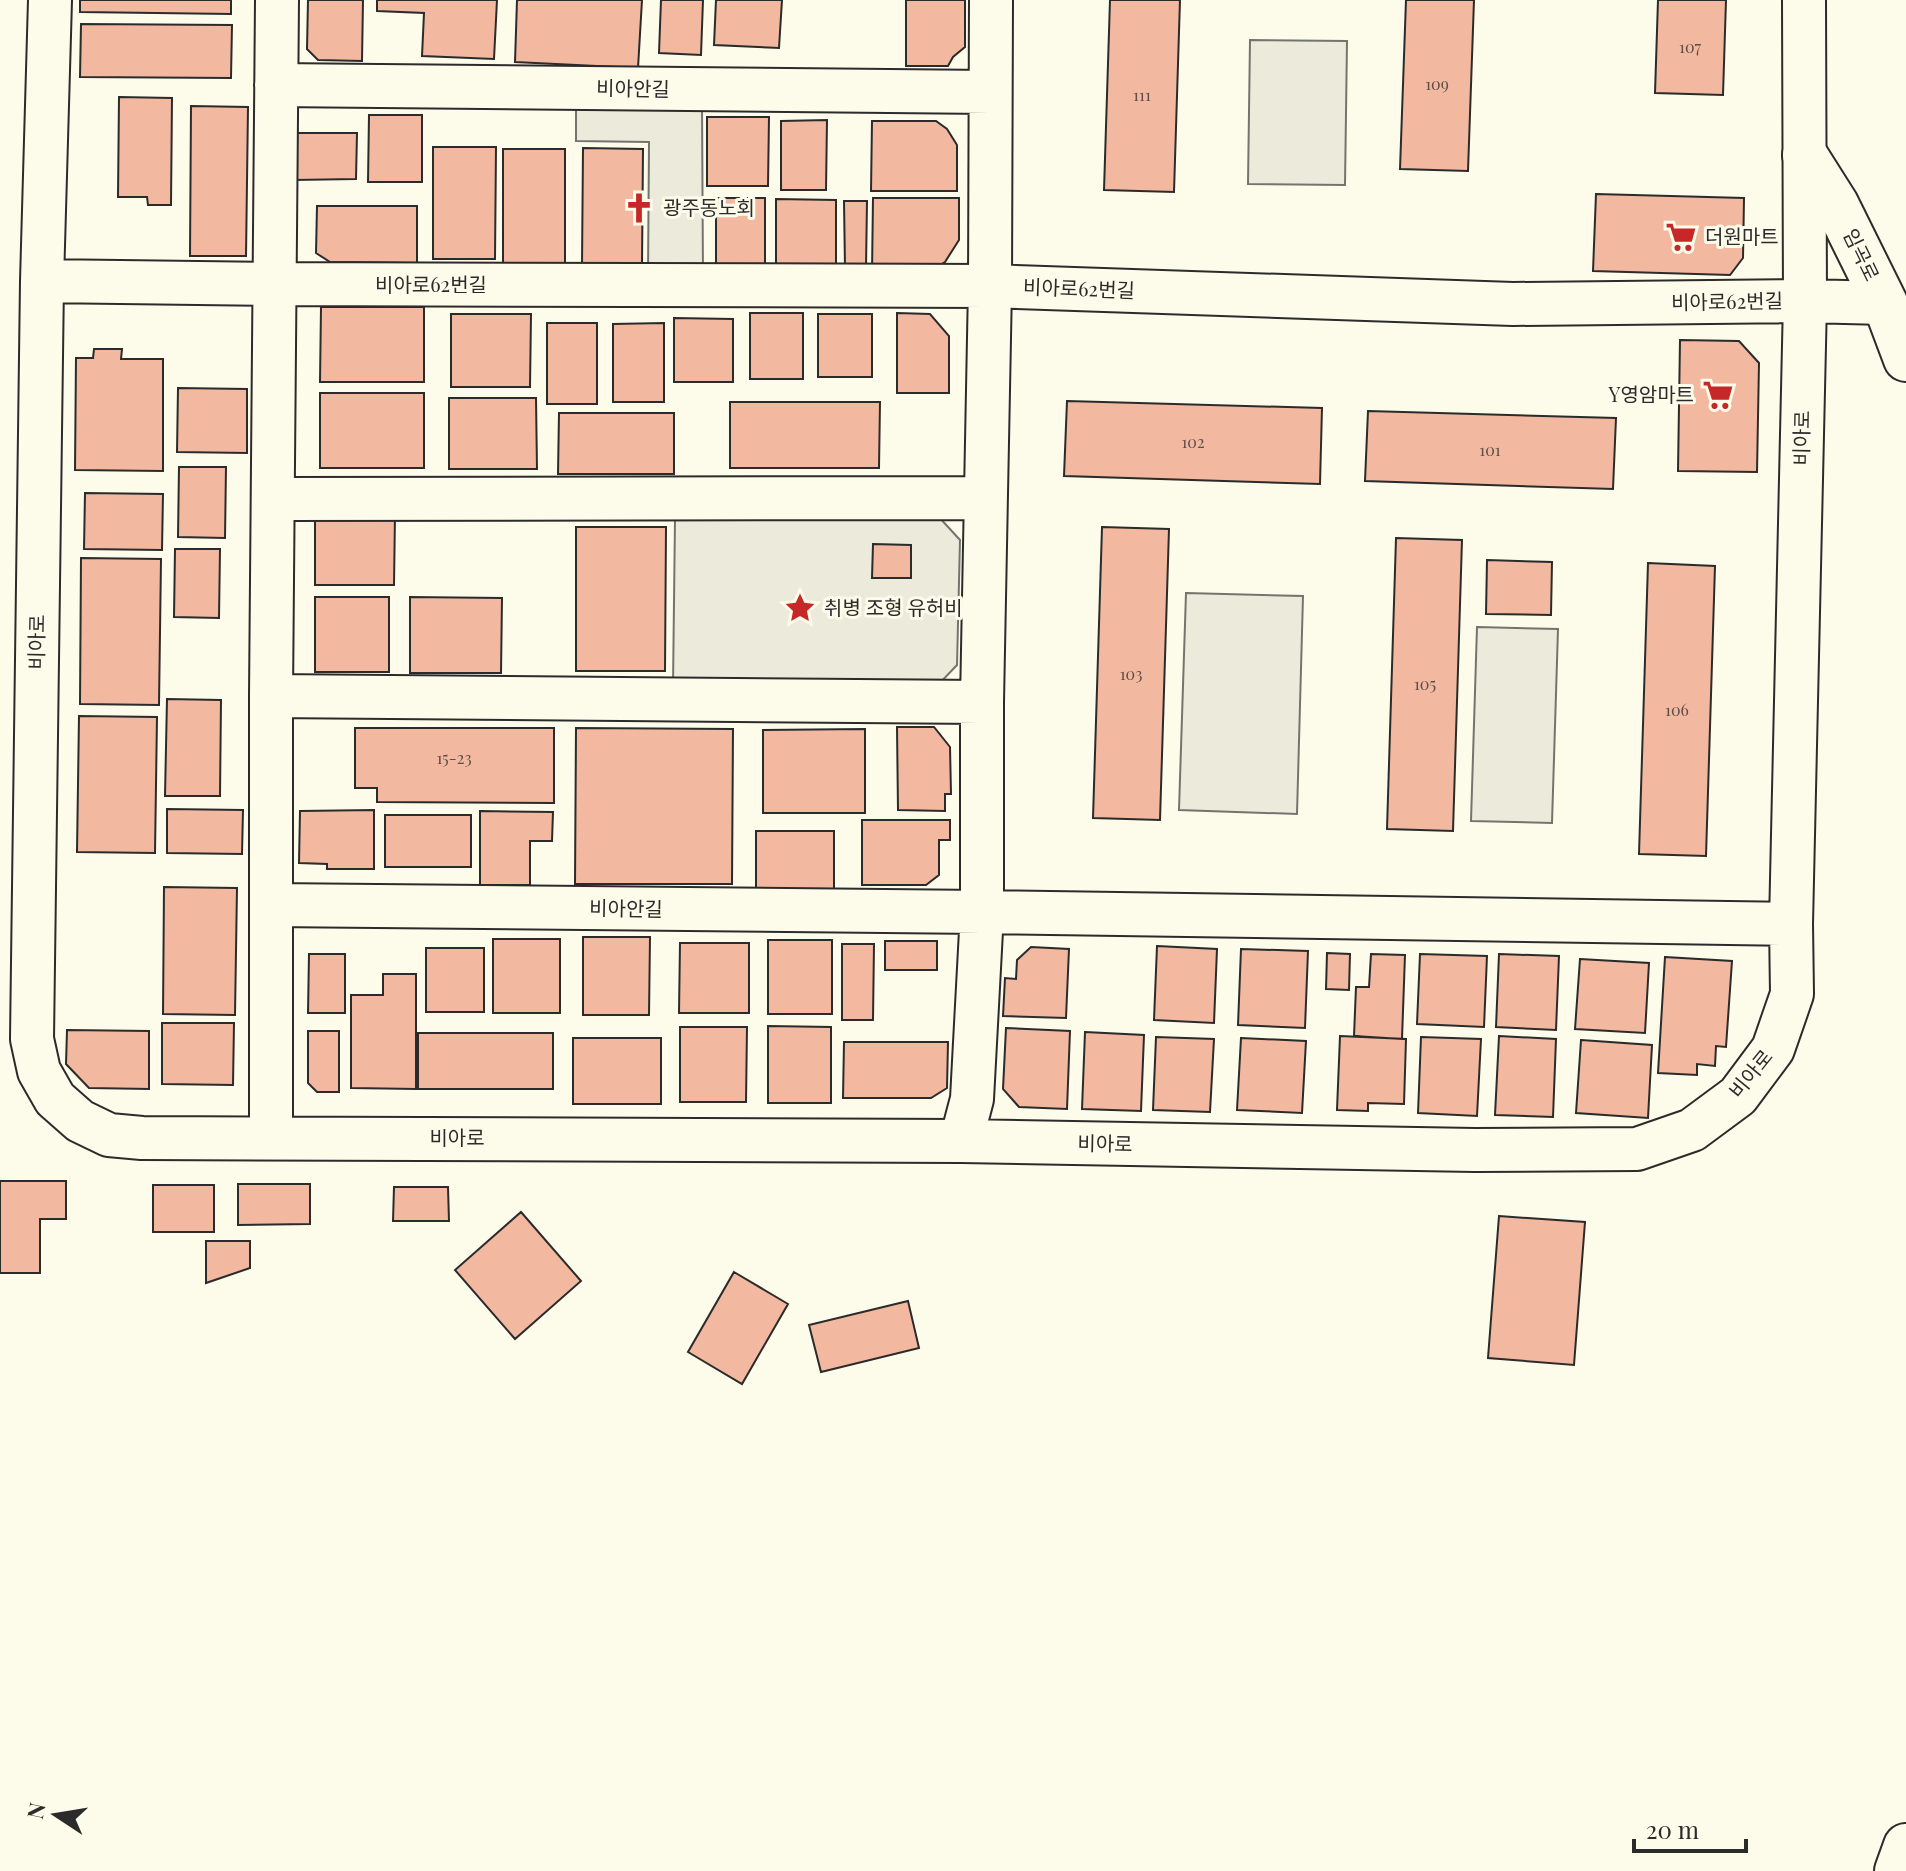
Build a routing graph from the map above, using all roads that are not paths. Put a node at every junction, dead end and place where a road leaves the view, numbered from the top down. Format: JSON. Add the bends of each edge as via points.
{"nodes":[{"id":1,"x":50,"y":0,"type":"edge"},
{"id":2,"x":277,"y":0,"type":"edge"},
{"id":3,"x":991,"y":0,"type":"edge"},
{"id":4,"x":1804,"y":0,"type":"edge"},
{"id":5,"x":276,"y":85,"type":"junction"},
{"id":6,"x":990,"y":92,"type":"junction"},
{"id":7,"x":1805,"y":155,"type":"junction"},
{"id":8,"x":42,"y":281,"type":"junction"},
{"id":9,"x":273,"y":284,"type":"junction"},
{"id":10,"x":990,"y":286,"type":"junction"},
{"id":11,"x":1805,"y":301,"type":"junction"},
{"id":12,"x":1885,"y":303,"type":"junction"},
{"id":13,"x":1906,"y":359,"type":"edge"},
{"id":14,"x":985,"y":498,"type":"junction"},
{"id":15,"x":274,"y":499,"type":"junction"},
{"id":16,"x":271,"y":696,"type":"junction"},
{"id":17,"x":982,"y":702,"type":"junction"},
{"id":18,"x":271,"y":905,"type":"junction"},
{"id":19,"x":982,"y":912,"type":"junction"},
{"id":20,"x":1791,"y":924,"type":"junction"},
{"id":21,"x":271,"y":1137,"type":"junction"},
{"id":22,"x":961,"y":1141,"type":"junction"},
{"id":23,"x":1906,"y":1846,"type":"edge"},
{"id":24,"x":1897,"y":1871,"type":"edge"}],
"edges":[{"from":1,"to":8,"type":"street","name":"비아로"},
{"from":2,"to":5,"type":"street"},
{"from":3,"to":6,"type":"street"},
{"from":4,"to":7,"type":"street","name":"비아로"},
{"from":5,"to":6,"type":"street","name":"비아안길"},
{"from":5,"to":9,"type":"street"},
{"from":6,"to":10,"type":"street"},
{"from":7,"to":11,"type":"street","name":"비아로"},
{"from":7,"to":12,"type":"main road","name":"임곡로"},
{"from":8,"to":9,"type":"street","name":"비아로62번길"},
{"from":8,"to":21,"type":"street","name":"비아로","via":[[32,1039],[39,1071],[55,1099],[80,1121],[109,1135]]},
{"from":9,"to":10,"type":"street","name":"비아로62번길"},
{"from":9,"to":15,"type":"street"},
{"from":10,"to":11,"type":"street","name":"비아로62번길","via":[[1513,304]]},
{"from":10,"to":14,"type":"street"},
{"from":11,"to":12,"type":"street","name":"비아로62번길"},
{"from":11,"to":20,"type":"street","name":"비아로"},
{"from":12,"to":13,"type":"main road","name":"임곡로"},
{"from":14,"to":15,"type":"street"},
{"from":14,"to":17,"type":"street"},
{"from":15,"to":16,"type":"street"},
{"from":16,"to":17,"type":"street"},
{"from":16,"to":18,"type":"street"},
{"from":17,"to":19,"type":"street"},
{"from":18,"to":19,"type":"street","name":"비아안길"},
{"from":18,"to":21,"type":"street"},
{"from":19,"to":20,"type":"street"},
{"from":19,"to":22,"type":"street","via":[[972,1099]]},
{"from":20,"to":22,"type":"street","name":"비아로","via":[[1792,994],[1773,1049],[1738,1096],[1692,1130],[1637,1149]]},
{"from":21,"to":22,"type":"street","name":"비아로"},
{"from":23,"to":24,"type":"main road"}]}
